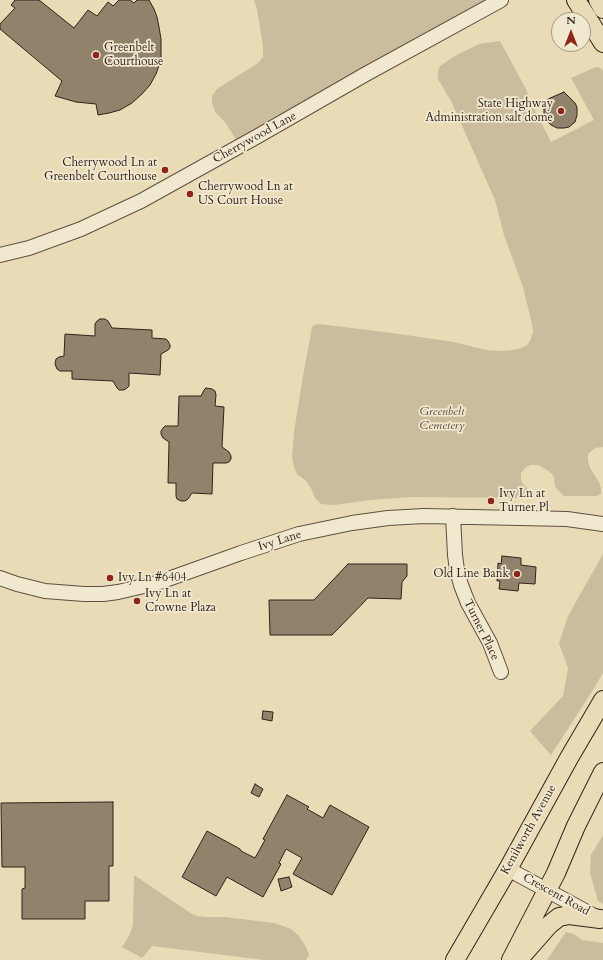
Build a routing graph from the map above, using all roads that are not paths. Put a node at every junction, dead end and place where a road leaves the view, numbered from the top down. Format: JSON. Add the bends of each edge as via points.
{"nodes":[{"id":1,"x":501,"y":0,"type":"edge"},
{"id":2,"x":576,"y":0,"type":"edge"},
{"id":3,"x":598,"y":0,"type":"edge"},
{"id":4,"x":603,"y":9,"type":"edge"},
{"id":5,"x":603,"y":43,"type":"edge"},
{"id":6,"x":0,"y":255,"type":"edge"},
{"id":7,"x":452,"y":516,"type":"junction"},
{"id":8,"x":603,"y":517,"type":"edge"},
{"id":9,"x":567,"y":519,"type":"junction"},
{"id":10,"x":603,"y":524,"type":"edge"},
{"id":11,"x":0,"y":578,"type":"edge"},
{"id":12,"x":500,"y":672,"type":"dead end"},
{"id":13,"x":603,"y":700,"type":"edge"},
{"id":14,"x":603,"y":772,"type":"edge"},
{"id":15,"x":508,"y":869,"type":"junction"},
{"id":16,"x":548,"y":890,"type":"junction"},
{"id":17,"x":602,"y":920,"type":"edge"},
{"id":18,"x":455,"y":960,"type":"edge"},
{"id":19,"x":510,"y":960,"type":"edge"},
{"id":20,"x":519,"y":960,"type":"edge"}],
"edges":[{"from":1,"to":6,"type":"street","name":"Cherrywood Lane","via":[[141,201],[82,229],[29,248]]},
{"from":2,"to":5,"type":"main road"},
{"from":3,"to":4,"type":"main road"},
{"from":7,"to":9,"type":"street","name":"Ivy Lane"},
{"from":7,"to":11,"type":"street","name":"Ivy Lane","via":[[388,518],[320,529],[250,550],[157,583],[118,592],[84,594],[45,591]]},
{"from":7,"to":12,"type":"street","name":"Turner Place","via":[[457,570],[461,585],[471,610],[490,643]]},
{"from":8,"to":9,"type":"street","name":"Ivy Lane"},
{"from":9,"to":10,"type":"street","name":"Ivy Lane"},
{"from":13,"to":15,"type":"main road","name":"Kenilworth Avenue"},
{"from":14,"to":16,"type":"main road"},
{"from":15,"to":16,"type":"street","name":"Crescent Road"},
{"from":15,"to":18,"type":"main road","name":"Kenilworth Avenue"},
{"from":16,"to":17,"type":"street","name":"Crescent Road"},
{"from":16,"to":19,"type":"main road"},
{"from":17,"to":20,"type":"main road","via":[[569,915],[559,918],[549,925]]}]}
